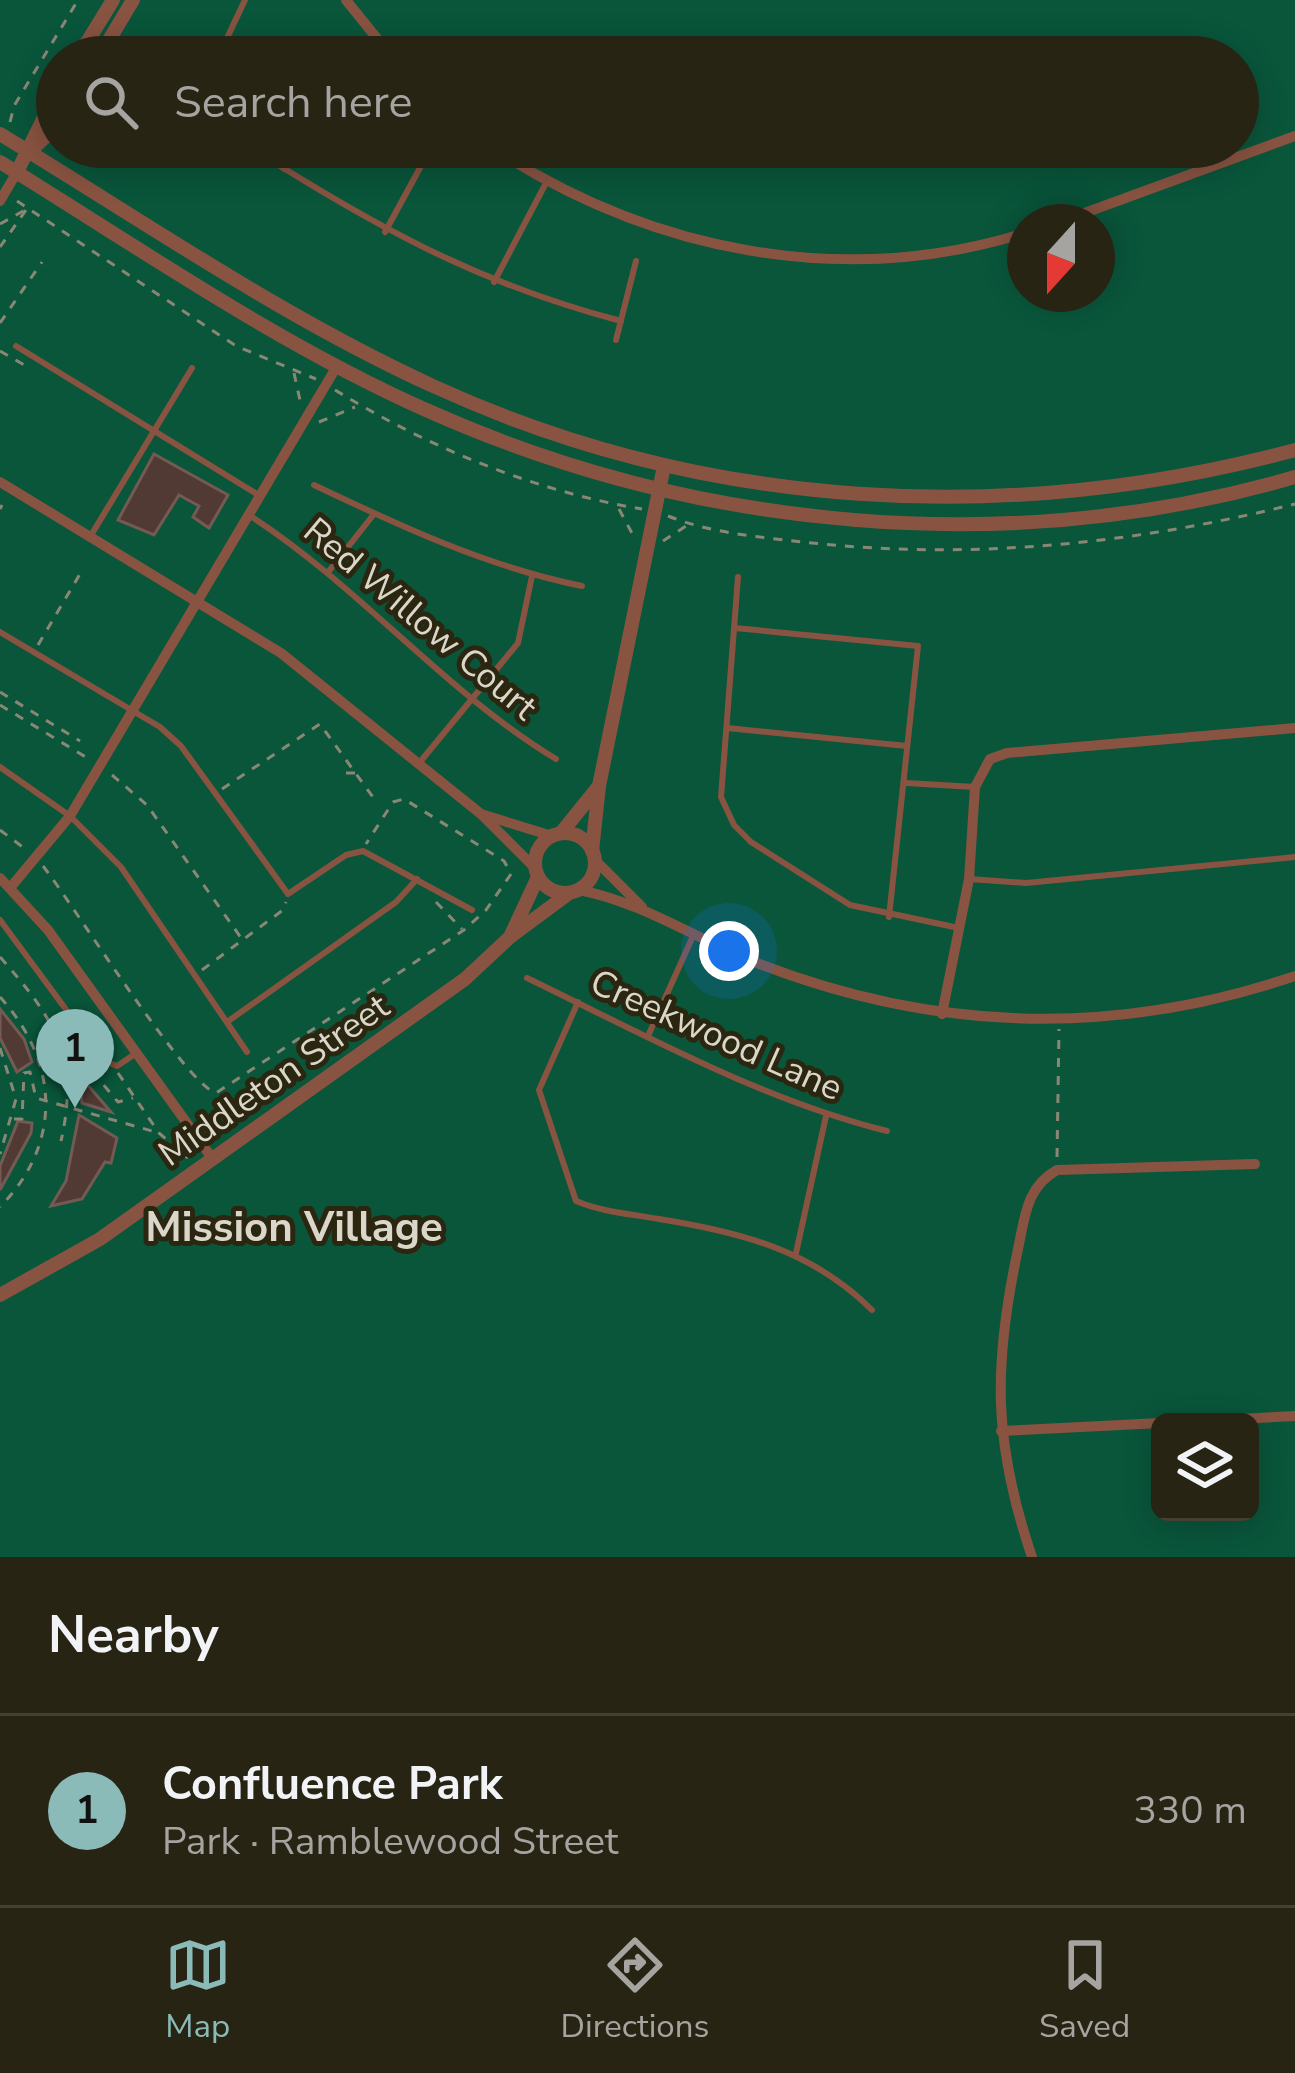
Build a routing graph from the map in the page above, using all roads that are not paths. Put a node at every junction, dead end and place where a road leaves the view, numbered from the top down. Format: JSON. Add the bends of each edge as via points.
{"nodes":[{"id":1,"x":113,"y":0,"type":"edge"},
{"id":2,"x":134,"y":0,"type":"edge"},
{"id":3,"x":244,"y":0,"type":"edge"},
{"id":4,"x":346,"y":0,"type":"edge"},
{"id":5,"x":373,"y":35,"type":"edge"},
{"id":6,"x":91,"y":36,"type":"edge"},
{"id":7,"x":112,"y":36,"type":"edge"},
{"id":8,"x":228,"y":36,"type":"edge"},
{"id":9,"x":36,"y":124,"type":"edge"},
{"id":10,"x":5,"y":129,"type":"edge"},
{"id":11,"x":1295,"y":136,"type":"edge"},
{"id":12,"x":36,"y":145,"type":"edge"},
{"id":13,"x":1259,"y":149,"type":"edge"},
{"id":14,"x":29,"y":152,"type":"junction"},
{"id":15,"x":36,"y":156,"type":"edge"},
{"id":16,"x":0,"y":161,"type":"edge"},
{"id":17,"x":56,"y":168,"type":"edge"},
{"id":18,"x":419,"y":168,"type":"edge"},
{"id":19,"x":526,"y":168,"type":"edge"},
{"id":20,"x":1208,"y":168,"type":"edge"},
{"id":21,"x":284,"y":169,"type":"edge"},
{"id":22,"x":17,"y":172,"type":"junction"},
{"id":23,"x":547,"y":181,"type":"junction"},
{"id":24,"x":0,"y":201,"type":"edge"},
{"id":25,"x":1109,"y":204,"type":"edge"},
{"id":26,"x":385,"y":232,"type":"junction"},
{"id":27,"x":1007,"y":237,"type":"edge"},
{"id":28,"x":636,"y":261,"type":"dead end"},
{"id":29,"x":494,"y":282,"type":"junction"},
{"id":30,"x":621,"y":321,"type":"junction"},
{"id":31,"x":616,"y":340,"type":"dead end"},
{"id":32,"x":16,"y":346,"type":"dead end"},
{"id":33,"x":337,"y":366,"type":"junction"},
{"id":34,"x":192,"y":368,"type":"dead end"},
{"id":35,"x":155,"y":429,"type":"junction"},
{"id":36,"x":1295,"y":450,"type":"edge"},
{"id":37,"x":664,"y":466,"type":"junction"},
{"id":38,"x":1295,"y":477,"type":"edge"},
{"id":39,"x":0,"y":482,"type":"edge"},
{"id":40,"x":314,"y":485,"type":"dead end"},
{"id":41,"x":658,"y":490,"type":"junction"},
{"id":42,"x":263,"y":498,"type":"junction"},
{"id":43,"x":374,"y":514,"type":"junction"},
{"id":44,"x":252,"y":517,"type":"junction"},
{"id":45,"x":90,"y":537,"type":"junction"},
{"id":46,"x":329,"y":571,"type":"junction"},
{"id":47,"x":532,"y":576,"type":"junction"},
{"id":48,"x":738,"y":577,"type":"dead end"},
{"id":49,"x":582,"y":586,"type":"dead end"},
{"id":50,"x":199,"y":602,"type":"junction"},
{"id":51,"x":735,"y":628,"type":"junction"},
{"id":52,"x":0,"y":632,"type":"edge"},
{"id":53,"x":473,"y":700,"type":"junction"},
{"id":54,"x":133,"y":713,"type":"junction"},
{"id":55,"x":727,"y":728,"type":"junction"},
{"id":56,"x":1295,"y":728,"type":"edge"},
{"id":57,"x":907,"y":746,"type":"junction"},
{"id":58,"x":556,"y":759,"type":"dead end"},
{"id":59,"x":418,"y":765,"type":"junction"},
{"id":60,"x":0,"y":767,"type":"edge"},
{"id":61,"x":906,"y":783,"type":"junction"},
{"id":62,"x":599,"y":787,"type":"junction"},
{"id":63,"x":975,"y":787,"type":"junction"},
{"id":64,"x":481,"y":814,"type":"junction"},
{"id":65,"x":70,"y":816,"type":"junction"},
{"id":66,"x":556,"y":834,"type":"junction"},
{"id":67,"x":594,"y":856,"type":"junction"},
{"id":68,"x":1295,"y":857,"type":"edge"},
{"id":69,"x":536,"y":873,"type":"junction"},
{"id":70,"x":417,"y":879,"type":"junction"},
{"id":71,"x":969,"y":879,"type":"junction"},
{"id":72,"x":3,"y":888,"type":"edge"},
{"id":73,"x":575,"y":891,"type":"junction"},
{"id":74,"x":472,"y":910,"type":"dead end"},
{"id":75,"x":649,"y":913,"type":"junction"},
{"id":76,"x":889,"y":917,"type":"junction"},
{"id":77,"x":0,"y":920,"type":"edge"},
{"id":78,"x":959,"y":928,"type":"junction"},
{"id":79,"x":693,"y":936,"type":"junction"},
{"id":80,"x":510,"y":937,"type":"junction"},
{"id":81,"x":1295,"y":976,"type":"edge"},
{"id":82,"x":527,"y":978,"type":"dead end"},
{"id":83,"x":578,"y":1002,"type":"junction"},
{"id":84,"x":942,"y":1014,"type":"junction"},
{"id":85,"x":227,"y":1022,"type":"junction"},
{"id":86,"x":648,"y":1036,"type":"junction"},
{"id":87,"x":137,"y":1052,"type":"junction"},
{"id":88,"x":247,"y":1052,"type":"road end"},
{"id":89,"x":826,"y":1116,"type":"junction"},
{"id":90,"x":887,"y":1131,"type":"dead end"},
{"id":91,"x":212,"y":1159,"type":"junction"},
{"id":92,"x":1255,"y":1164,"type":"dead end"},
{"id":93,"x":796,"y":1253,"type":"junction"},
{"id":94,"x":0,"y":1294,"type":"edge"},
{"id":95,"x":872,"y":1310,"type":"dead end"},
{"id":96,"x":1295,"y":1415,"type":"edge"},
{"id":97,"x":1259,"y":1417,"type":"edge"},
{"id":98,"x":1151,"y":1423,"type":"edge"},
{"id":99,"x":1001,"y":1431,"type":"junction"},
{"id":100,"x":1032,"y":1557,"type":"edge"}],
"edges":[{"from":1,"to":6,"type":"street"},
{"from":2,"to":7,"type":"street"},
{"from":3,"to":8,"type":"lane"},
{"from":4,"to":5,"type":"street"},
{"from":9,"to":14,"type":"street"},
{"from":10,"to":14,"type":"street"},
{"from":11,"to":13,"type":"street"},
{"from":12,"to":14,"type":"street"},
{"from":14,"to":15,"type":"street"},
{"from":14,"to":22,"type":"street"},
{"from":16,"to":22,"type":"street"},
{"from":17,"to":37,"type":"street","via":[[385,362],[549,432]]},
{"from":18,"to":26,"type":"lane"},
{"from":19,"to":23,"type":"street"},
{"from":20,"to":25,"type":"street"},
{"from":21,"to":26,"type":"lane"},
{"from":22,"to":24,"type":"street"},
{"from":22,"to":33,"type":"street"},
{"from":23,"to":27,"type":"street","via":[[669,233],[815,260],[922,256]]},
{"from":23,"to":29,"type":"lane"},
{"from":26,"to":29,"type":"lane"},
{"from":28,"to":30,"type":"lane"},
{"from":29,"to":30,"type":"lane"},
{"from":30,"to":31,"type":"lane"},
{"from":32,"to":35,"type":"lane"},
{"from":33,"to":41,"type":"street","via":[[487,436]]},
{"from":33,"to":42,"type":"street"},
{"from":34,"to":35,"type":"lane"},
{"from":35,"to":42,"type":"lane"},
{"from":35,"to":45,"type":"lane"},
{"from":36,"to":37,"type":"street","via":[[1151,483],[984,499],[820,493]]},
{"from":37,"to":41,"type":"street"},
{"from":38,"to":41,"type":"street","via":[[1119,514],[946,525],[773,512]]},
{"from":39,"to":45,"type":"street"},
{"from":40,"to":43,"type":"lane"},
{"from":41,"to":62,"type":"street"},
{"from":42,"to":44,"type":"street"},
{"from":43,"to":46,"type":"lane"},
{"from":43,"to":47,"type":"lane"},
{"from":44,"to":46,"type":"lane","name":"Red Willow Court"},
{"from":44,"to":50,"type":"street"},
{"from":45,"to":50,"type":"street"},
{"from":46,"to":53,"type":"lane","name":"Red Willow Court"},
{"from":47,"to":49,"type":"lane"},
{"from":47,"to":53,"type":"lane","via":[[518,643]]},
{"from":48,"to":51,"type":"lane"},
{"from":50,"to":54,"type":"street"},
{"from":50,"to":59,"type":"street","via":[[307,672]]},
{"from":51,"to":55,"type":"lane"},
{"from":51,"to":57,"type":"lane","via":[[918,646]]},
{"from":52,"to":54,"type":"lane"},
{"from":53,"to":58,"type":"lane","name":"Red Willow Court"},
{"from":53,"to":59,"type":"lane"},
{"from":54,"to":65,"type":"street"},
{"from":54,"to":70,"type":"lane","via":[[181,746],[288,894],[363,851]]},
{"from":55,"to":57,"type":"lane"},
{"from":55,"to":76,"type":"lane","via":[[721,797],[734,825],[850,905]]},
{"from":56,"to":63,"type":"street","via":[[1007,753],[990,759]]},
{"from":57,"to":61,"type":"lane"},
{"from":59,"to":64,"type":"street"},
{"from":60,"to":65,"type":"lane"},
{"from":61,"to":63,"type":"lane"},
{"from":61,"to":76,"type":"lane"},
{"from":62,"to":66,"type":"street"},
{"from":62,"to":67,"type":"street"},
{"from":63,"to":71,"type":"street"},
{"from":64,"to":66,"type":"street"},
{"from":64,"to":69,"type":"street"},
{"from":65,"to":72,"type":"street"},
{"from":65,"to":85,"type":"lane","via":[[121,867]]},
{"from":66,"to":67,"type":"street","via":[[580,837]]},
{"from":66,"to":69,"type":"street","via":[[538,849]]},
{"from":67,"to":73,"type":"street","via":[[591,878]]},
{"from":67,"to":75,"type":"street"},
{"from":68,"to":71,"type":"lane","via":[[1026,883]]},
{"from":69,"to":73,"type":"street","via":[[552,891]]},
{"from":69,"to":80,"type":"street","name":"Middleton Street"},
{"from":70,"to":74,"type":"lane"},
{"from":70,"to":85,"type":"lane"},
{"from":71,"to":78,"type":"street"},
{"from":72,"to":87,"type":"street","via":[[48,930]]},
{"from":73,"to":75,"type":"street"},
{"from":73,"to":80,"type":"street","name":"Middleton Street"},
{"from":75,"to":79,"type":"street"},
{"from":76,"to":78,"type":"lane"},
{"from":77,"to":87,"type":"lane","via":[[104,1061],[114,1067]]},
{"from":78,"to":84,"type":"street"},
{"from":79,"to":84,"type":"street","via":[[821,986]]},
{"from":79,"to":86,"type":"lane"},
{"from":80,"to":91,"type":"street","name":"Middleton Street","via":[[465,979]]},
{"from":81,"to":84,"type":"street","via":[[1141,1016]]},
{"from":82,"to":83,"type":"lane","name":"Creekwood Lane"},
{"from":83,"to":86,"type":"lane","name":"Creekwood Lane"},
{"from":83,"to":93,"type":"lane","via":[[538,1090],[576,1201],[748,1235]]},
{"from":85,"to":88,"type":"lane"},
{"from":86,"to":89,"type":"lane","name":"Creekwood Lane"},
{"from":87,"to":91,"type":"street"},
{"from":89,"to":90,"type":"lane","name":"Creekwood Lane"},
{"from":89,"to":93,"type":"lane"},
{"from":91,"to":94,"type":"street","name":"Middleton Street","via":[[55,1268]]},
{"from":92,"to":99,"type":"street","via":[[1057,1170],[1040,1179],[1027,1203],[1000,1333]]},
{"from":93,"to":95,"type":"lane"},
{"from":96,"to":97,"type":"street"},
{"from":98,"to":99,"type":"street"},
{"from":99,"to":100,"type":"street"}]}
